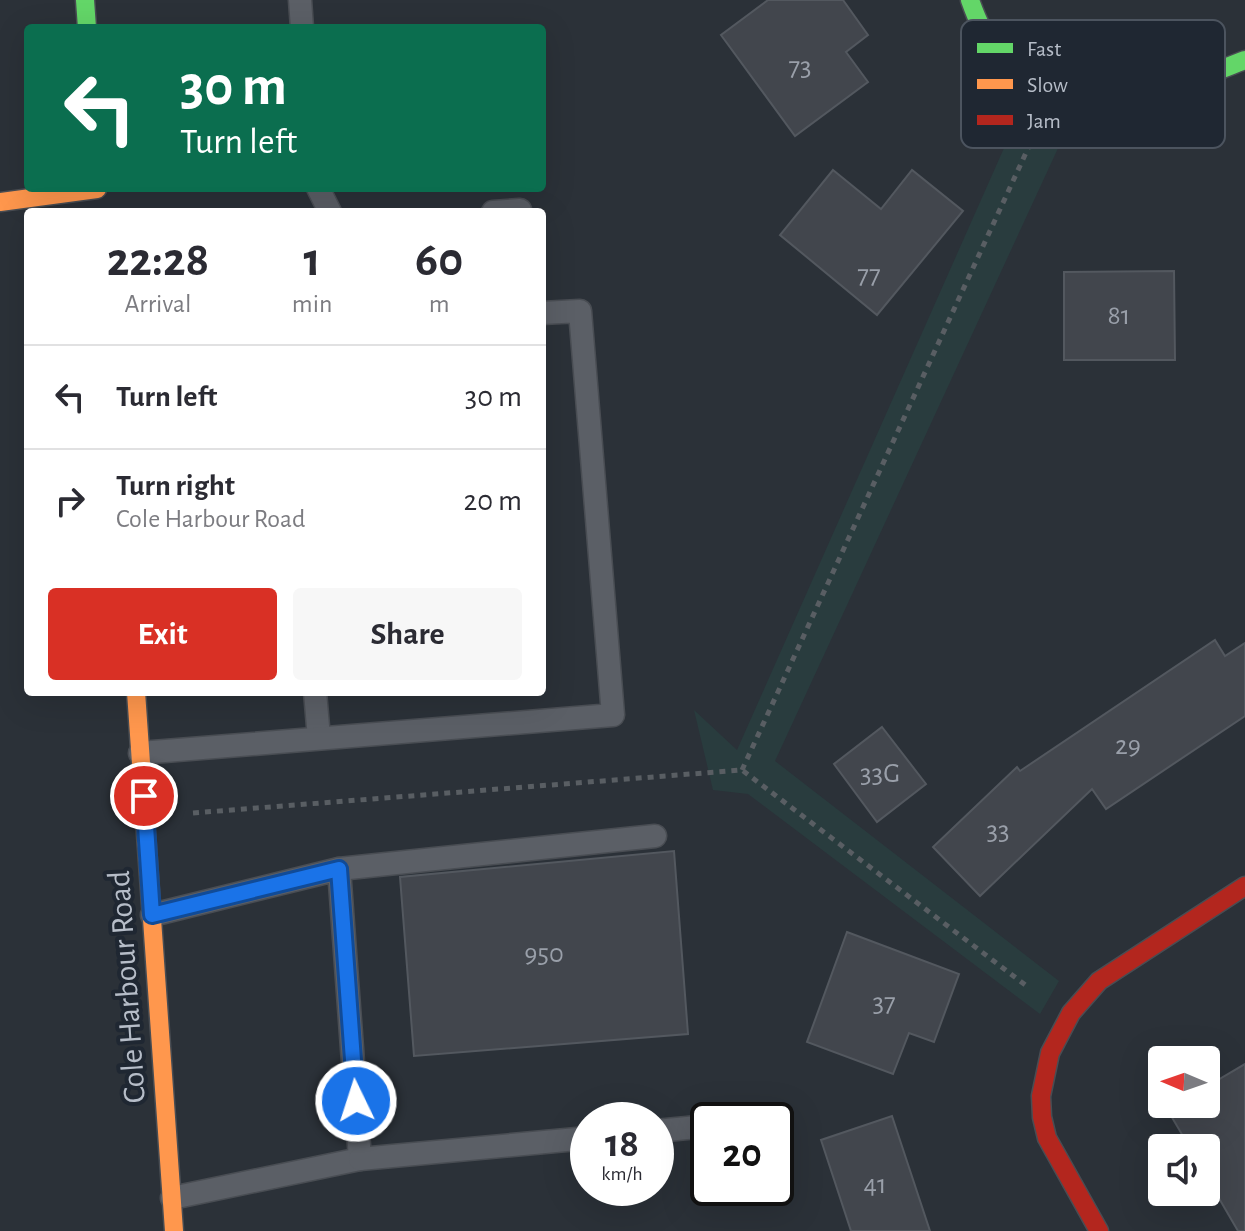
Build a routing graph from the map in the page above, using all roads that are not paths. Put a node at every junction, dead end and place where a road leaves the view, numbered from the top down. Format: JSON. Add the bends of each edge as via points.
{"nodes":[{"id":1,"x":85,"y":0,"type":"edge"},
{"id":2,"x":300,"y":0,"type":"edge"},
{"id":3,"x":970,"y":0,"type":"edge"},
{"id":4,"x":976,"y":20,"type":"edge"},
{"id":5,"x":87,"y":24,"type":"edge"},
{"id":6,"x":302,"y":24,"type":"edge"},
{"id":7,"x":1245,"y":60,"type":"edge"},
{"id":8,"x":1225,"y":67,"type":"edge"},
{"id":9,"x":69,"y":192,"type":"edge"},
{"id":10,"x":0,"y":202,"type":"edge"},
{"id":11,"x":546,"y":313,"type":"edge"},
{"id":12,"x":136,"y":696,"type":"edge"},
{"id":13,"x":315,"y":696,"type":"edge"},
{"id":14,"x":319,"y":738,"type":"junction"},
{"id":15,"x":140,"y":753,"type":"junction"},
{"id":16,"x":655,"y":836,"type":"dead end"},
{"id":17,"x":339,"y":869,"type":"junction"},
{"id":18,"x":1245,"y":886,"type":"edge"},
{"id":19,"x":152,"y":915,"type":"junction"},
{"id":20,"x":570,"y":1140,"type":"edge"},
{"id":21,"x":360,"y":1159,"type":"junction"},
{"id":22,"x":172,"y":1198,"type":"junction"},
{"id":23,"x":174,"y":1231,"type":"edge"},
{"id":24,"x":1099,"y":1231,"type":"edge"}],
"edges":[{"from":1,"to":5,"type":"street"},
{"from":2,"to":6,"type":"lane"},
{"from":3,"to":4,"type":"street"},
{"from":7,"to":8,"type":"street"},
{"from":9,"to":10,"type":"street"},
{"from":11,"to":14,"type":"lane","via":[[580,311],[613,715]]},
{"from":12,"to":15,"type":"street","name":"Cole Harbour Road"},
{"from":13,"to":14,"type":"lane"},
{"from":14,"to":15,"type":"lane"},
{"from":15,"to":19,"type":"street","name":"Cole Harbour Road"},
{"from":16,"to":17,"type":"lane"},
{"from":17,"to":19,"type":"lane"},
{"from":17,"to":21,"type":"lane"},
{"from":18,"to":24,"type":"street","via":[[1099,981],[1067,1017],[1050,1054],[1042,1120],[1047,1140]]},
{"from":19,"to":22,"type":"street","name":"Cole Harbour Road"},
{"from":20,"to":21,"type":"lane"},
{"from":21,"to":22,"type":"lane"},
{"from":22,"to":23,"type":"street","name":"Cole Harbour Road"}]}
